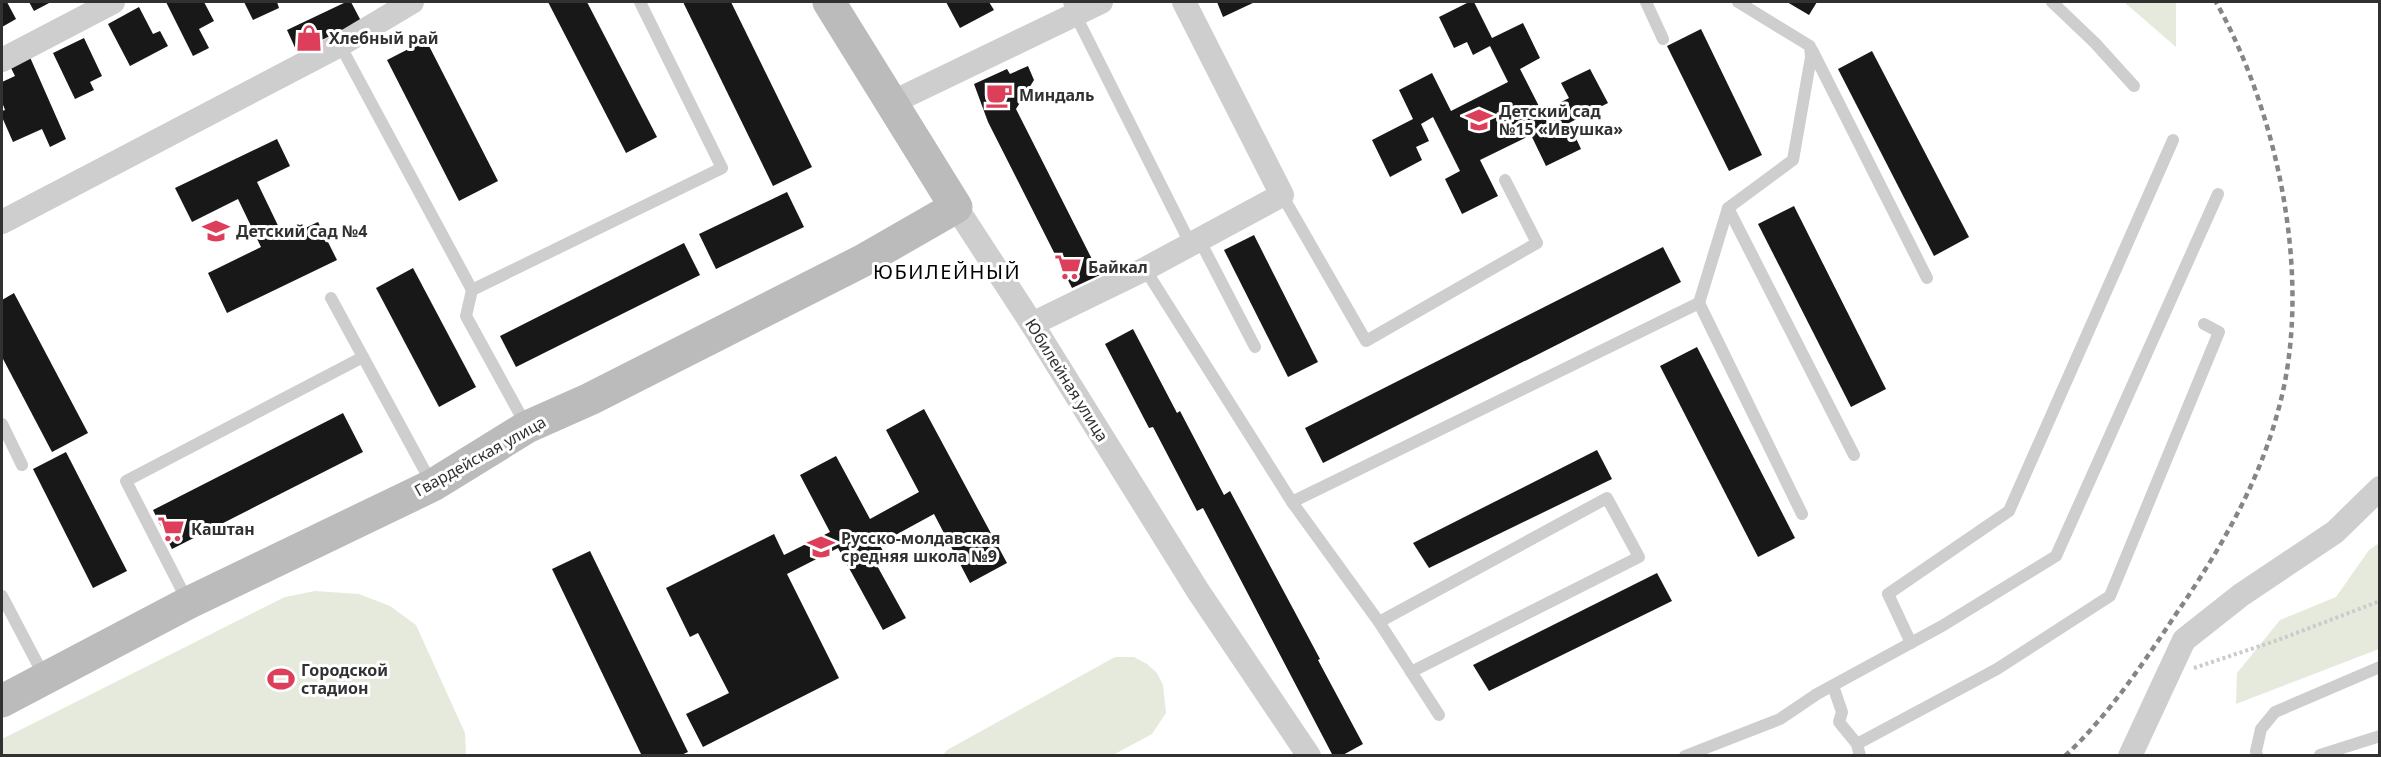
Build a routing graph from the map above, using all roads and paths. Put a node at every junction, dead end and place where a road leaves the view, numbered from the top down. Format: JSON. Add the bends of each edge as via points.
{"nodes":[{"id":1,"x":113,"y":2,"type":"edge"},
{"id":2,"x":412,"y":2,"type":"edge"},
{"id":3,"x":640,"y":2,"type":"edge"},
{"id":4,"x":829,"y":2,"type":"edge"},
{"id":5,"x":1101,"y":2,"type":"edge"},
{"id":6,"x":1184,"y":2,"type":"edge"},
{"id":7,"x":1646,"y":2,"type":"edge"},
{"id":8,"x":1738,"y":2,"type":"edge"},
{"id":9,"x":2052,"y":2,"type":"edge"},
{"id":10,"x":1072,"y":7,"type":"edge"},
{"id":11,"x":1663,"y":39,"type":"dead end"},
{"id":12,"x":340,"y":45,"type":"junction"},
{"id":13,"x":1810,"y":46,"type":"junction"},
{"id":14,"x":2,"y":60,"type":"edge"},
{"id":15,"x":2134,"y":86,"type":"dead end"},
{"id":16,"x":891,"y":103,"type":"junction"},
{"id":17,"x":2173,"y":140,"type":"dead end"},
{"id":18,"x":1505,"y":180,"type":"dead end"},
{"id":19,"x":2218,"y":194,"type":"dead end"},
{"id":20,"x":1282,"y":195,"type":"junction"},
{"id":21,"x":957,"y":207,"type":"junction"},
{"id":22,"x":1728,"y":208,"type":"junction"},
{"id":23,"x":2,"y":222,"type":"edge"},
{"id":24,"x":1195,"y":243,"type":"junction"},
{"id":25,"x":1145,"y":269,"type":"junction"},
{"id":26,"x":1927,"y":278,"type":"dead end"},
{"id":27,"x":472,"y":290,"type":"junction"},
{"id":28,"x":331,"y":298,"type":"dead end"},
{"id":29,"x":1699,"y":303,"type":"junction"},
{"id":30,"x":1032,"y":324,"type":"junction"},
{"id":31,"x":2204,"y":324,"type":"dead end"},
{"id":32,"x":1255,"y":347,"type":"dead end"},
{"id":33,"x":363,"y":357,"type":"junction"},
{"id":34,"x":2,"y":424,"type":"edge"},
{"id":35,"x":527,"y":427,"type":"junction"},
{"id":36,"x":1854,"y":455,"type":"dead end"},
{"id":37,"x":22,"y":465,"type":"dead end"},
{"id":38,"x":433,"y":485,"type":"junction"},
{"id":39,"x":2379,"y":488,"type":"edge"},
{"id":40,"x":1292,"y":502,"type":"junction"},
{"id":41,"x":1802,"y":514,"type":"dead end"},
{"id":42,"x":2,"y":596,"type":"edge"},
{"id":43,"x":2379,"y":601,"type":"edge"},
{"id":44,"x":188,"y":603,"type":"junction"},
{"id":45,"x":1379,"y":621,"type":"junction"},
{"id":46,"x":1911,"y":643,"type":"junction"},
{"id":47,"x":2379,"y":667,"type":"edge"},
{"id":48,"x":1411,"y":672,"type":"junction"},
{"id":49,"x":2168,"y":677,"type":"junction"},
{"id":50,"x":45,"y":679,"type":"junction"},
{"id":51,"x":1833,"y":686,"type":"junction"},
{"id":52,"x":2,"y":701,"type":"edge"},
{"id":53,"x":1439,"y":716,"type":"dead end"},
{"id":54,"x":2379,"y":736,"type":"edge"},
{"id":55,"x":1859,"y":750,"type":"edge"},
{"id":56,"x":2320,"y":755,"type":"edge"},
{"id":57,"x":1309,"y":756,"type":"edge"},
{"id":58,"x":1684,"y":756,"type":"edge"},
{"id":59,"x":2130,"y":756,"type":"edge"},
{"id":60,"x":2257,"y":756,"type":"edge"}],
"edges":[{"from":1,"to":14,"type":"street"},
{"from":2,"to":12,"type":"street"},
{"from":3,"to":27,"type":"lane","via":[[722,168]]},
{"from":4,"to":16,"type":"street","name":"Юбилейная улица"},
{"from":5,"to":10,"type":"street"},
{"from":6,"to":20,"type":"street"},
{"from":7,"to":11,"type":"lane"},
{"from":8,"to":13,"type":"lane"},
{"from":9,"to":15,"type":"lane"},
{"from":10,"to":16,"type":"street"},
{"from":10,"to":24,"type":"lane"},
{"from":12,"to":23,"type":"street"},
{"from":12,"to":27,"type":"lane"},
{"from":13,"to":22,"type":"lane","via":[[1793,160]]},
{"from":13,"to":26,"type":"lane"},
{"from":16,"to":21,"type":"street","name":"Юбилейная улица"},
{"from":17,"to":46,"type":"lane","via":[[2009,511],[1888,594]]},
{"from":18,"to":20,"type":"lane","via":[[1536,243],[1365,341]]},
{"from":19,"to":46,"type":"lane","via":[[2056,556]]},
{"from":20,"to":24,"type":"street"},
{"from":21,"to":30,"type":"street","name":"Юбилейная улица"},
{"from":21,"to":35,"type":"street","name":"Гвардейская улица","via":[[862,261]]},
{"from":22,"to":29,"type":"lane"},
{"from":22,"to":36,"type":"lane"},
{"from":24,"to":25,"type":"street"},
{"from":24,"to":32,"type":"lane"},
{"from":25,"to":30,"type":"street"},
{"from":25,"to":40,"type":"lane"},
{"from":27,"to":35,"type":"lane","via":[[466,316]]},
{"from":28,"to":33,"type":"lane"},
{"from":29,"to":40,"type":"lane"},
{"from":29,"to":41,"type":"lane"},
{"from":30,"to":57,"type":"street","name":"Юбилейная улица","via":[[1198,591]]},
{"from":31,"to":55,"type":"lane","via":[[2219,332],[2110,596],[1997,669]]},
{"from":33,"to":38,"type":"lane"},
{"from":33,"to":44,"type":"lane","via":[[126,481]]},
{"from":34,"to":37,"type":"lane"},
{"from":35,"to":38,"type":"street","name":"Гвардейская улица"},
{"from":38,"to":44,"type":"street","name":"Гвардейская улица"},
{"from":39,"to":49,"type":"street","via":[[2335,532],[2241,595],[2184,640]]},
{"from":40,"to":45,"type":"lane"},
{"from":42,"to":50,"type":"lane"},
{"from":43,"to":49,"type":"path"},
{"from":44,"to":50,"type":"street","name":"Гвардейская улица"},
{"from":45,"to":48,"type":"lane"},
{"from":45,"to":48,"type":"lane","via":[[1608,498],[1639,557]]},
{"from":46,"to":51,"type":"lane"},
{"from":47,"to":60,"type":"lane","via":[[2275,712],[2261,729]]},
{"from":48,"to":53,"type":"lane"},
{"from":49,"to":59,"type":"street"},
{"from":50,"to":52,"type":"street","name":"Гвардейская улица"},
{"from":51,"to":55,"type":"lane","via":[[1842,712],[1839,722]]},
{"from":51,"to":58,"type":"lane","via":[[1780,719]]},
{"from":54,"to":56,"type":"lane"}]}
